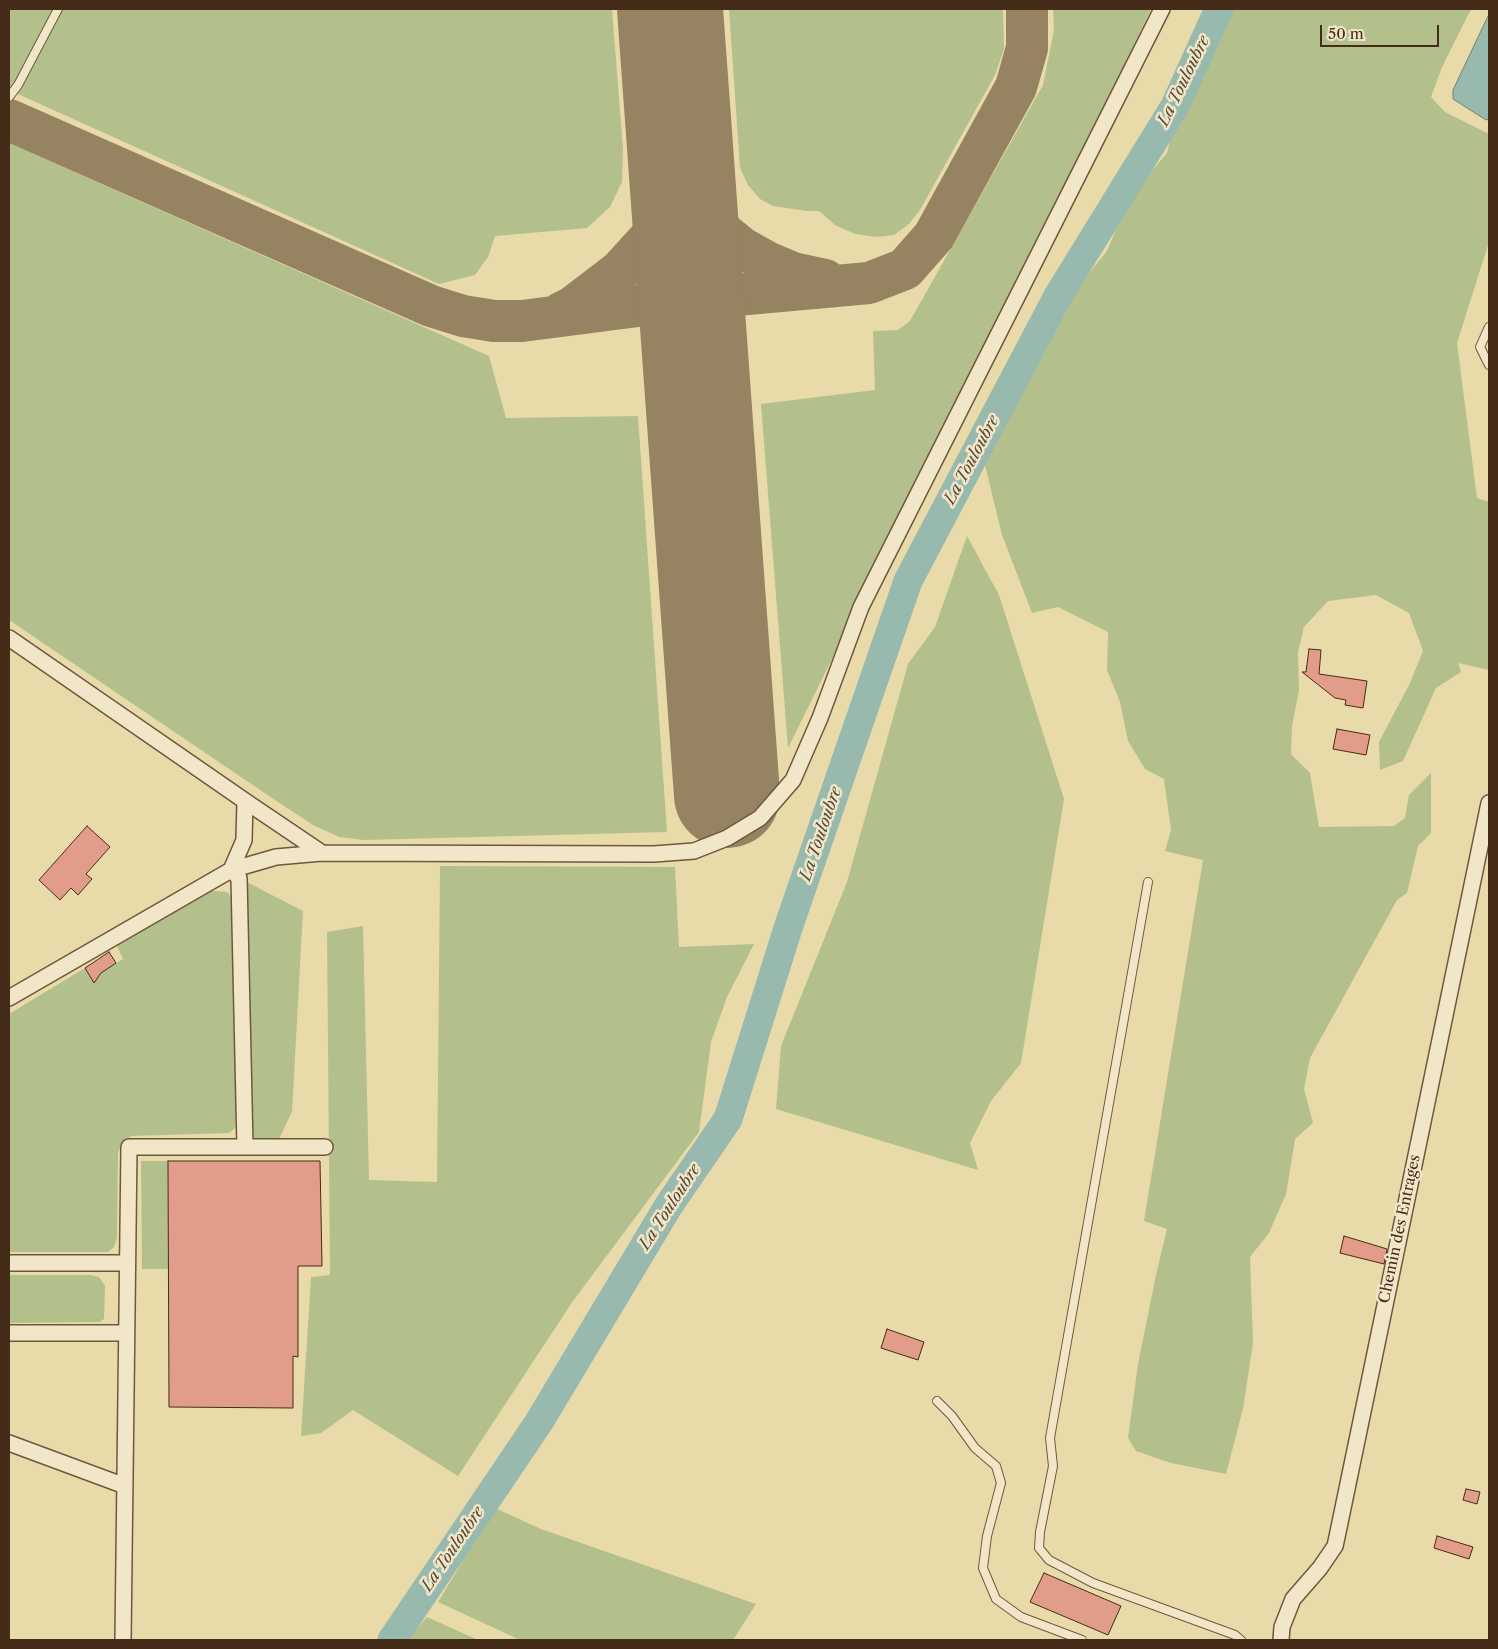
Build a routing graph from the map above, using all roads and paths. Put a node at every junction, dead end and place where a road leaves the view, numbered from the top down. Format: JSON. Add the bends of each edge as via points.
{"nodes":[{"id":1,"x":58,"y":9,"type":"edge"},
{"id":2,"x":1162,"y":9,"type":"edge"},
{"id":3,"x":9,"y":97,"type":"edge"},
{"id":4,"x":1489,"y":327,"type":"edge"},
{"id":5,"x":1489,"y":364,"type":"edge"},
{"id":6,"x":9,"y":638,"type":"edge"},
{"id":7,"x":245,"y":801,"type":"junction"},
{"id":8,"x":1489,"y":803,"type":"edge"},
{"id":9,"x":322,"y":853,"type":"junction"},
{"id":10,"x":231,"y":870,"type":"junction"},
{"id":11,"x":1148,"y":882,"type":"dead end"},
{"id":12,"x":9,"y":998,"type":"edge"},
{"id":13,"x":245,"y":1147,"type":"junction"},
{"id":14,"x":325,"y":1147,"type":"dead end"},
{"id":15,"x":9,"y":1263,"type":"edge"},
{"id":16,"x":126,"y":1264,"type":"junction"},
{"id":17,"x":9,"y":1333,"type":"edge"},
{"id":18,"x":126,"y":1333,"type":"junction"},
{"id":19,"x":937,"y":1402,"type":"dead end"},
{"id":20,"x":9,"y":1443,"type":"edge"},
{"id":21,"x":125,"y":1486,"type":"junction"},
{"id":22,"x":123,"y":1640,"type":"edge"},
{"id":23,"x":1082,"y":1640,"type":"edge"},
{"id":24,"x":1241,"y":1640,"type":"edge"},
{"id":25,"x":1281,"y":1640,"type":"edge"}],
"edges":[{"from":1,"to":3,"type":"lane"},
{"from":2,"to":9,"type":"street","via":[[860,607],[820,718],[792,780],[760,818],[727,838],[694,851],[654,854]]},
{"from":4,"to":5,"type":"lane","via":[[1480,347]]},
{"from":6,"to":7,"type":"street"},
{"from":7,"to":9,"type":"street"},
{"from":7,"to":10,"type":"street","via":[[244,840]]},
{"from":8,"to":25,"type":"street","name":"Chemin des Entrages","via":[[1337,1537],[1330,1553],[1293,1599],[1282,1627]]},
{"from":9,"to":10,"type":"street","via":[[276,857]]},
{"from":10,"to":12,"type":"street"},
{"from":10,"to":13,"type":"street","via":[[239,878]]},
{"from":11,"to":24,"type":"lane","via":[[1050,1438],[1053,1466],[1039,1548],[1048,1560],[1093,1582]]},
{"from":13,"to":14,"type":"street"},
{"from":13,"to":16,"type":"street","via":[[129,1147]]},
{"from":15,"to":16,"type":"street"},
{"from":16,"to":18,"type":"street"},
{"from":17,"to":18,"type":"street"},
{"from":18,"to":21,"type":"street"},
{"from":19,"to":23,"type":"lane","via":[[952,1416],[975,1448],[996,1466],[1001,1483],[987,1536],[983,1568],[996,1599],[1021,1616]]},
{"from":20,"to":21,"type":"street"},
{"from":21,"to":22,"type":"street"}]}
